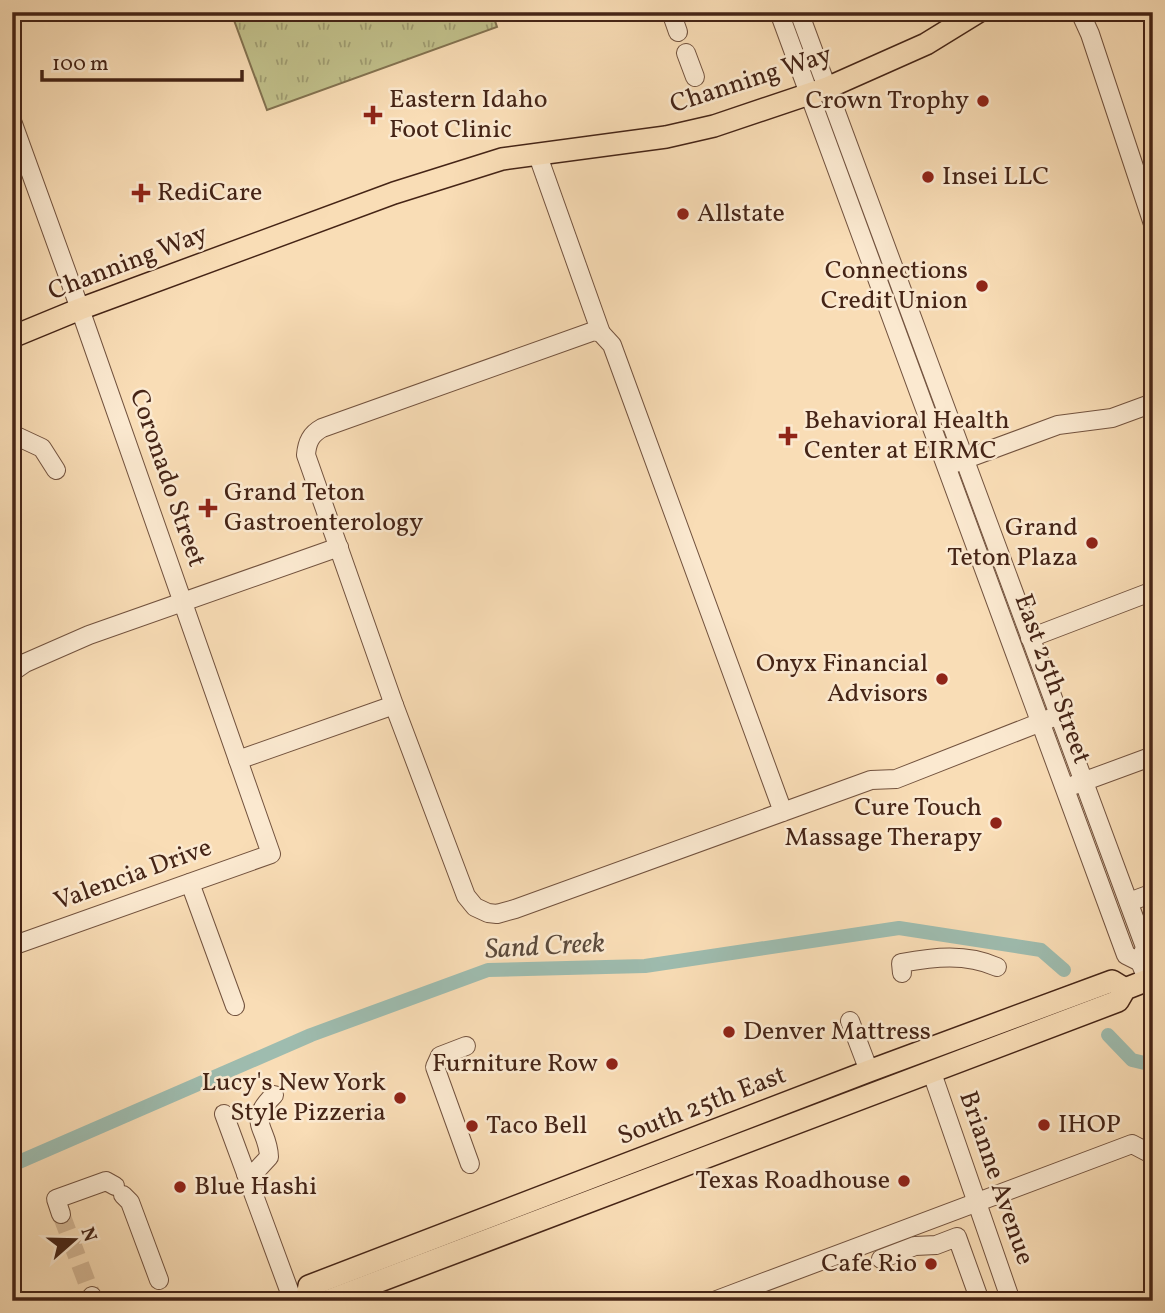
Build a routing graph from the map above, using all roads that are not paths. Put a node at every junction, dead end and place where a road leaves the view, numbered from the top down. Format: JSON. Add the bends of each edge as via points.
{"nodes":[{"id":1,"x":671,"y":12,"type":"edge"},
{"id":2,"x":779,"y":12,"type":"edge"},
{"id":3,"x":799,"y":12,"type":"edge"},
{"id":4,"x":978,"y":12,"type":"edge"},
{"id":5,"x":1080,"y":12,"type":"edge"},
{"id":6,"x":678,"y":32,"type":"dead end"},
{"id":7,"x":686,"y":53,"type":"dead end"},
{"id":8,"x":695,"y":77,"type":"dead end"},
{"id":9,"x":817,"y":91,"type":"junction"},
{"id":10,"x":12,"y":121,"type":"edge"},
{"id":11,"x":537,"y":153,"type":"junction"},
{"id":12,"x":1153,"y":224,"type":"edge"},
{"id":13,"x":80,"y":309,"type":"junction"},
{"id":14,"x":601,"y":333,"type":"junction"},
{"id":15,"x":12,"y":337,"type":"edge"},
{"id":16,"x":1153,"y":403,"type":"edge"},
{"id":17,"x":12,"y":434,"type":"edge"},
{"id":18,"x":964,"y":459,"type":"junction"},
{"id":19,"x":945,"y":467,"type":"junction"},
{"id":20,"x":56,"y":470,"type":"dead end"},
{"id":21,"x":339,"y":547,"type":"junction"},
{"id":22,"x":1153,"y":592,"type":"edge"},
{"id":23,"x":183,"y":601,"type":"junction"},
{"id":24,"x":1030,"y":638,"type":"junction"},
{"id":25,"x":12,"y":672,"type":"edge"},
{"id":26,"x":394,"y":705,"type":"junction"},
{"id":27,"x":1059,"y":715,"type":"junction"},
{"id":28,"x":1040,"y":723,"type":"junction"},
{"id":29,"x":1153,"y":756,"type":"edge"},
{"id":30,"x":238,"y":760,"type":"junction"},
{"id":31,"x":1084,"y":781,"type":"junction"},
{"id":32,"x":1064,"y":789,"type":"junction"},
{"id":33,"x":783,"y":812,"type":"junction"},
{"id":34,"x":271,"y":854,"type":"joint"},
{"id":35,"x":190,"y":883,"type":"junction"},
{"id":36,"x":1153,"y":894,"type":"edge"},
{"id":37,"x":1129,"y":902,"type":"junction"},
{"id":38,"x":12,"y":946,"type":"edge"},
{"id":39,"x":997,"y":967,"type":"dead end"},
{"id":40,"x":902,"y":973,"type":"dead end"},
{"id":41,"x":1148,"y":978,"type":"edge"},
{"id":42,"x":1125,"y":989,"type":"junction"},
{"id":43,"x":235,"y":1006,"type":"dead end"},
{"id":44,"x":850,"y":1021,"type":"dead end"},
{"id":45,"x":466,"y":1046,"type":"dead end"},
{"id":46,"x":869,"y":1071,"type":"junction"},
{"id":47,"x":932,"y":1073,"type":"junction"},
{"id":48,"x":274,"y":1096,"type":"dead end"},
{"id":49,"x":830,"y":1111,"type":"junction"},
{"id":50,"x":224,"y":1114,"type":"dead end"},
{"id":51,"x":1153,"y":1155,"type":"edge"},
{"id":52,"x":470,"y":1164,"type":"dead end"},
{"id":53,"x":246,"y":1174,"type":"junction"},
{"id":54,"x":603,"y":1185,"type":"junction"},
{"id":55,"x":976,"y":1202,"type":"junction"},
{"id":56,"x":61,"y":1214,"type":"dead end"},
{"id":57,"x":881,"y":1259,"type":"dead end"},
{"id":58,"x":159,"y":1280,"type":"dead end"},
{"id":59,"x":307,"y":1300,"type":"edge"},
{"id":60,"x":714,"y":1301,"type":"edge"},
{"id":61,"x":980,"y":1301,"type":"edge"},
{"id":62,"x":1011,"y":1301,"type":"edge"}],
"edges":[{"from":1,"to":6,"type":"street"},
{"from":2,"to":9,"type":"street","name":"East 25th Street"},
{"from":3,"to":9,"type":"street","name":"East 25th Street"},
{"from":4,"to":9,"type":"main road","name":"Channing Way","via":[[926,44]]},
{"from":5,"to":12,"type":"street"},
{"from":7,"to":8,"type":"street"},
{"from":9,"to":11,"type":"main road","name":"Channing Way","via":[[685,134]]},
{"from":9,"to":18,"type":"street","name":"East 25th Street"},
{"from":9,"to":19,"type":"street","name":"East 25th Street"},
{"from":10,"to":13,"type":"street","name":"Coronado Street"},
{"from":11,"to":13,"type":"main road","name":"Channing Way","via":[[422,184]]},
{"from":11,"to":14,"type":"street"},
{"from":13,"to":15,"type":"main road","name":"Channing Way"},
{"from":13,"to":23,"type":"street","name":"Coronado Street"},
{"from":14,"to":21,"type":"street","via":[[594,331],[313,433],[306,455]]},
{"from":14,"to":33,"type":"street","via":[[612,345]]},
{"from":16,"to":18,"type":"street","via":[[1112,418],[1058,425]]},
{"from":17,"to":20,"type":"street","via":[[43,447]]},
{"from":18,"to":19,"type":"street"},
{"from":18,"to":24,"type":"street","name":"East 25th Street"},
{"from":19,"to":28,"type":"street","name":"East 25th Street"},
{"from":21,"to":23,"type":"street"},
{"from":21,"to":26,"type":"street"},
{"from":22,"to":24,"type":"street"},
{"from":23,"to":25,"type":"street","via":[[89,635]]},
{"from":23,"to":30,"type":"street","name":"Coronado Street"},
{"from":24,"to":27,"type":"street","name":"East 25th Street"},
{"from":26,"to":30,"type":"street"},
{"from":26,"to":33,"type":"street","via":[[466,896],[488,913],[543,900]]},
{"from":27,"to":28,"type":"street"},
{"from":27,"to":31,"type":"street","name":"East 25th Street"},
{"from":28,"to":32,"type":"street","name":"East 25th Street"},
{"from":28,"to":33,"type":"street","via":[[895,779],[871,780]]},
{"from":29,"to":31,"type":"street"},
{"from":30,"to":34,"type":"street","name":"Coronado Street"},
{"from":31,"to":32,"type":"street"},
{"from":31,"to":37,"type":"street","name":"East 25th Street"},
{"from":32,"to":41,"type":"street","name":"East 25th Street","via":[[1126,955]]},
{"from":34,"to":35,"type":"street","name":"Valencia Drive"},
{"from":35,"to":38,"type":"street","name":"Valencia Drive"},
{"from":35,"to":43,"type":"street"},
{"from":36,"to":37,"type":"street"},
{"from":37,"to":41,"type":"street","name":"East 25th Street","via":[[1145,947]]},
{"from":39,"to":40,"type":"street","via":[[979,959],[932,958],[901,963]]},
{"from":41,"to":42,"type":"main road","name":"South 25th East"},
{"from":42,"to":46,"type":"main road","name":"South 25th East","via":[[1112,981]]},
{"from":42,"to":47,"type":"main road","name":"South 25th East","via":[[1118,1001]]},
{"from":44,"to":46,"type":"street"},
{"from":45,"to":52,"type":"street","via":[[440,1056],[435,1067]]},
{"from":46,"to":49,"type":"main road","via":[[870,1083],[845,1095]]},
{"from":46,"to":54,"type":"main road","name":"South 25th East"},
{"from":47,"to":49,"type":"main road","name":"South 25th East"},
{"from":47,"to":55,"type":"street","name":"Brianne Avenue"},
{"from":48,"to":53,"type":"street","via":[[258,1114],[269,1157]]},
{"from":49,"to":54,"type":"main road","name":"South 25th East"},
{"from":50,"to":53,"type":"street"},
{"from":51,"to":55,"type":"street","via":[[1132,1144]]},
{"from":53,"to":59,"type":"street"},
{"from":54,"to":59,"type":"main road","name":"South 25th East","via":[[309,1286]]},
{"from":55,"to":60,"type":"street"},
{"from":55,"to":62,"type":"street","name":"Brianne Avenue"},
{"from":56,"to":58,"type":"street","via":[[55,1199],[106,1181],[130,1202]]},
{"from":57,"to":61,"type":"street","via":[[957,1237]]}]}
